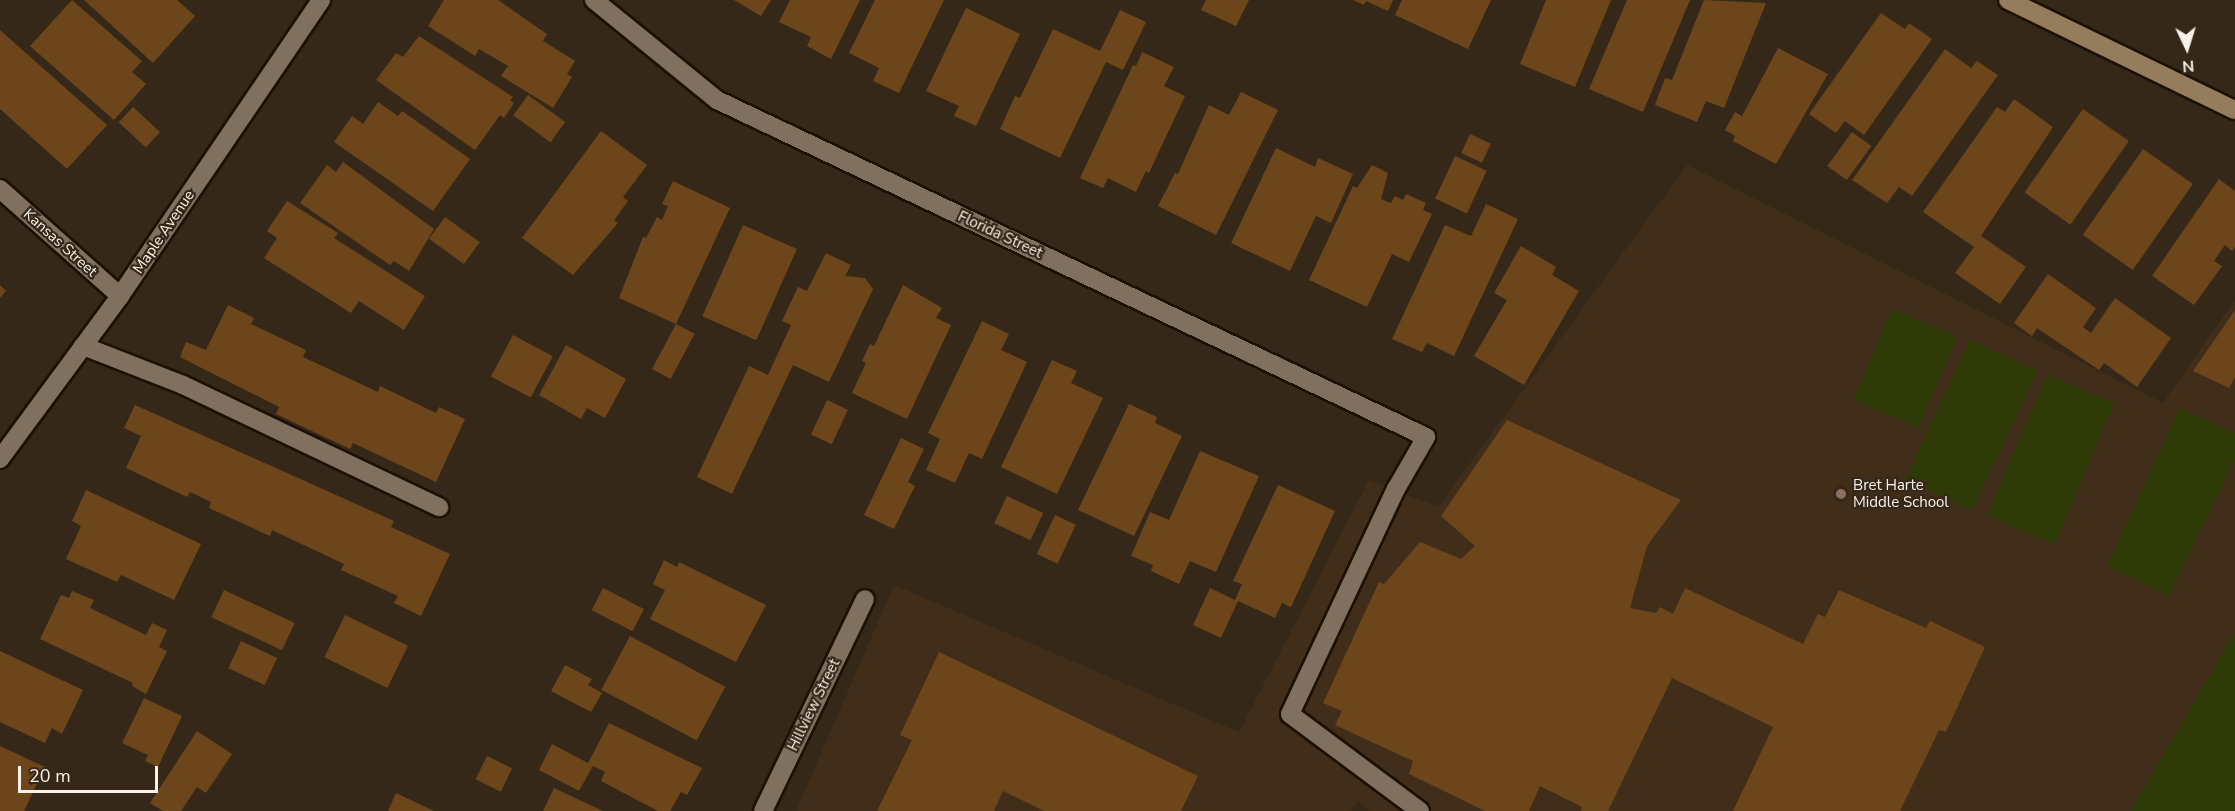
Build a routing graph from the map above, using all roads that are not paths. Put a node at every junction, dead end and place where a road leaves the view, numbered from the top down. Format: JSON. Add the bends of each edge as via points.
{"nodes":[{"id":1,"x":321,"y":0,"type":"edge"},
{"id":2,"x":594,"y":0,"type":"edge"},
{"id":3,"x":2008,"y":0,"type":"edge"},
{"id":4,"x":2235,"y":110,"type":"edge"},
{"id":5,"x":0,"y":189,"type":"edge"},
{"id":6,"x":120,"y":296,"type":"junction"},
{"id":7,"x":83,"y":346,"type":"junction"},
{"id":8,"x":0,"y":459,"type":"edge"},
{"id":9,"x":439,"y":507,"type":"dead end"},
{"id":10,"x":865,"y":599,"type":"dead end"},
{"id":11,"x":763,"y":811,"type":"edge"},
{"id":12,"x":1420,"y":811,"type":"edge"}],
"edges":[{"from":1,"to":6,"type":"street","name":"Maple Avenue"},
{"from":2,"to":12,"type":"street","name":"Florida Street","via":[[717,100],[1426,437],[1396,489],[1290,714]]},
{"from":3,"to":4,"type":"main road"},
{"from":5,"to":6,"type":"street","name":"Kansas Street"},
{"from":6,"to":7,"type":"street","name":"Maple Avenue"},
{"from":7,"to":8,"type":"street","name":"Maple Avenue"},
{"from":7,"to":9,"type":"street","via":[[183,385]]},
{"from":10,"to":11,"type":"street","name":"Hillview Street"}]}
